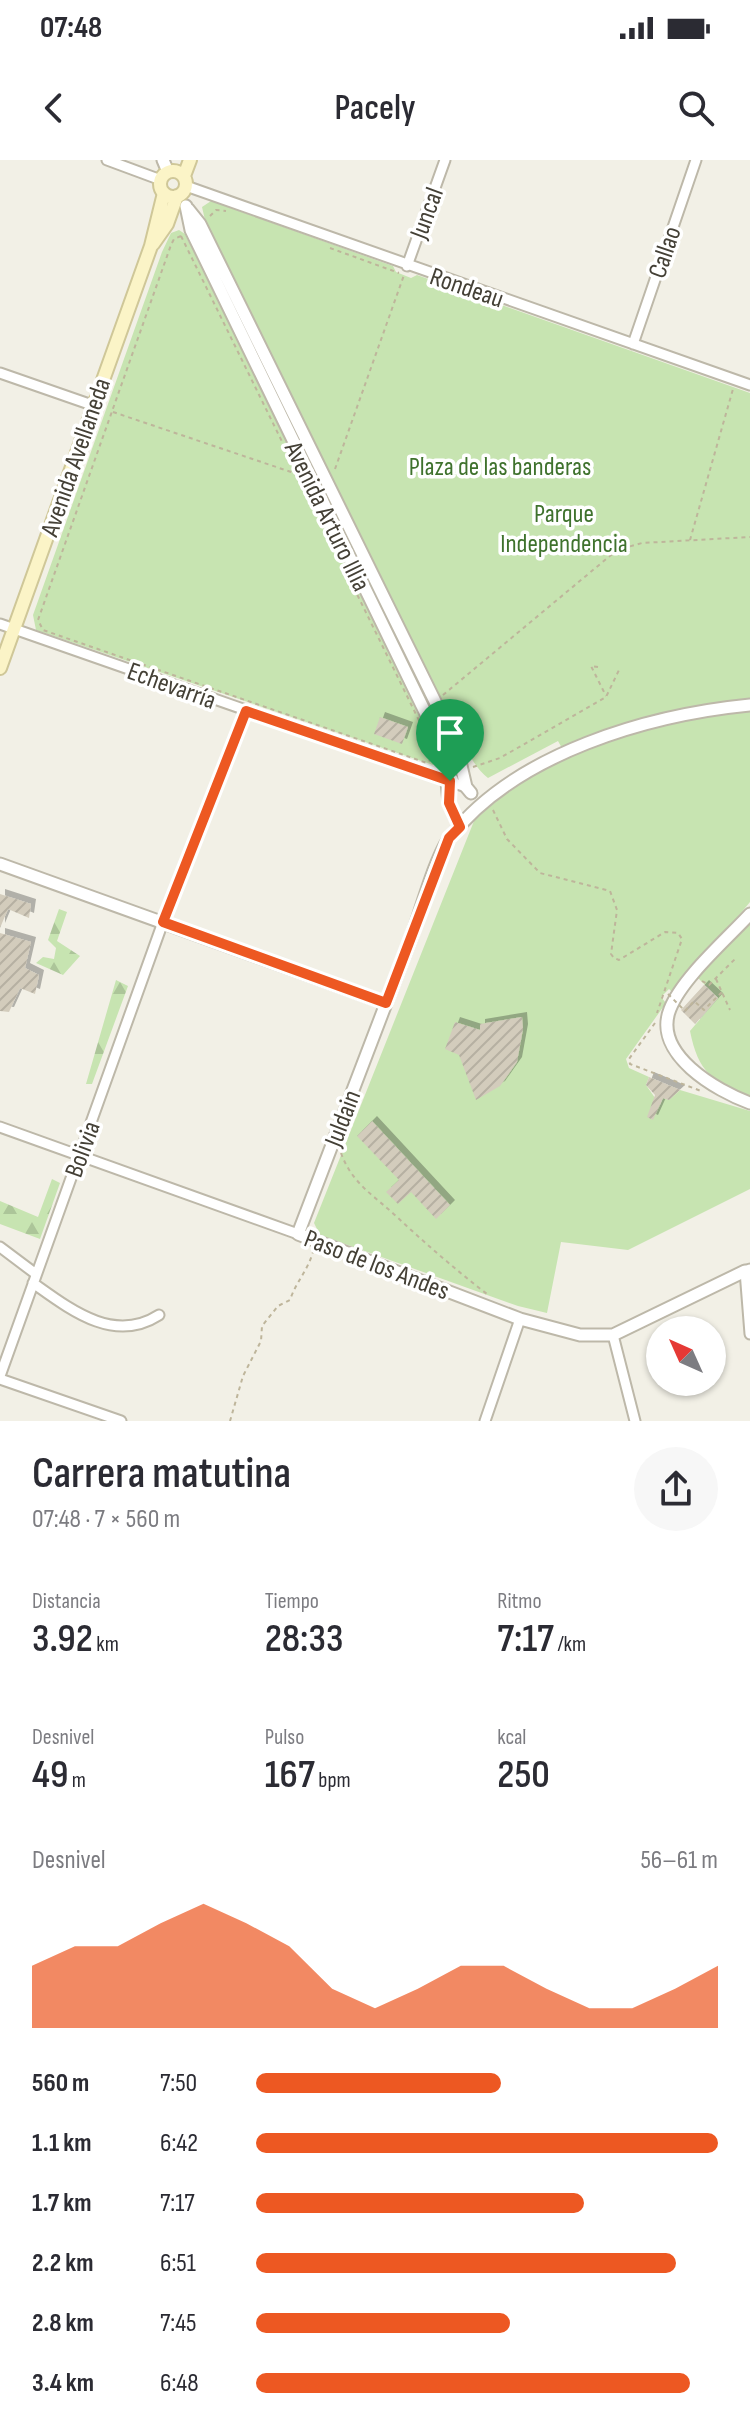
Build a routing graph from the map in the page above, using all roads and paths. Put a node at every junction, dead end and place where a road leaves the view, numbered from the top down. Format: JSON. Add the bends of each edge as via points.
{"nodes":[{"id":1,"x":107,"y":160,"type":"edge"},
{"id":2,"x":190,"y":160,"type":"edge"},
{"id":3,"x":445,"y":160,"type":"edge"},
{"id":4,"x":696,"y":160,"type":"edge"},
{"id":5,"x":174,"y":181,"type":"edge"},
{"id":6,"x":239,"y":216,"type":"dead end"},
{"id":7,"x":208,"y":218,"type":"dead end"},
{"id":8,"x":329,"y":248,"type":"dead end"},
{"id":9,"x":405,"y":271,"type":"junction"},
{"id":10,"x":633,"y":344,"type":"junction"},
{"id":11,"x":0,"y":373,"type":"edge"},
{"id":12,"x":736,"y":380,"type":"junction"},
{"id":13,"x":750,"y":385,"type":"edge"},
{"id":14,"x":92,"y":405,"type":"junction"},
{"id":15,"x":112,"y":412,"type":"junction"},
{"id":16,"x":326,"y":460,"type":"dead end"},
{"id":17,"x":298,"y":474,"type":"junction"},
{"id":18,"x":750,"y":537,"type":"edge"},
{"id":19,"x":690,"y":540,"type":"junction"},
{"id":20,"x":0,"y":624,"type":"edge"},
{"id":21,"x":15,"y":629,"type":"junction"},
{"id":22,"x":598,"y":667,"type":"dead end"},
{"id":23,"x":0,"y":668,"type":"edge"},
{"id":24,"x":619,"y":670,"type":"dead end"},
{"id":25,"x":442,"y":696,"type":"dead end"},
{"id":26,"x":606,"y":697,"type":"junction"},
{"id":27,"x":750,"y":705,"type":"edge"},
{"id":28,"x":246,"y":711,"type":"junction"},
{"id":29,"x":472,"y":767,"type":"dead end"},
{"id":30,"x":450,"y":781,"type":"junction"},
{"id":31,"x":477,"y":796,"type":"junction"},
{"id":32,"x":460,"y":827,"type":"junction"},
{"id":33,"x":0,"y":864,"type":"edge"},
{"id":34,"x":750,"y":914,"type":"edge"},
{"id":35,"x":163,"y":922,"type":"junction"},
{"id":36,"x":736,"y":958,"type":"dead end"},
{"id":37,"x":715,"y":978,"type":"junction"},
{"id":38,"x":709,"y":985,"type":"dead end"},
{"id":39,"x":723,"y":991,"type":"junction"},
{"id":40,"x":671,"y":996,"type":"junction"},
{"id":41,"x":386,"y":1003,"type":"junction"},
{"id":42,"x":730,"y":1010,"type":"dead end"},
{"id":43,"x":718,"y":1092,"type":"junction"},
{"id":44,"x":750,"y":1103,"type":"edge"},
{"id":45,"x":0,"y":1127,"type":"edge"},
{"id":46,"x":335,"y":1135,"type":"junction"},
{"id":47,"x":80,"y":1155,"type":"junction"},
{"id":48,"x":298,"y":1234,"type":"junction"},
{"id":49,"x":316,"y":1241,"type":"junction"},
{"id":50,"x":0,"y":1247,"type":"edge"},
{"id":51,"x":748,"y":1271,"type":"edge"},
{"id":52,"x":35,"y":1279,"type":"junction"},
{"id":53,"x":495,"y":1300,"type":"dead end"},
{"id":54,"x":159,"y":1315,"type":"dead end"},
{"id":55,"x":520,"y":1319,"type":"junction"},
{"id":56,"x":750,"y":1334,"type":"edge"},
{"id":57,"x":613,"y":1335,"type":"junction"},
{"id":58,"x":0,"y":1377,"type":"edge"},
{"id":59,"x":121,"y":1421,"type":"edge"},
{"id":60,"x":230,"y":1421,"type":"edge"},
{"id":61,"x":485,"y":1421,"type":"edge"},
{"id":62,"x":635,"y":1421,"type":"edge"}],
"edges":[{"from":1,"to":5,"type":"street","name":"Rondeau"},
{"from":2,"to":5,"type":"main road","name":"Avenida Avellaneda"},
{"from":3,"to":9,"type":"street","name":"Juncal"},
{"from":4,"to":10,"type":"street","name":"Callao"},
{"from":5,"to":9,"type":"street","name":"Rondeau"},
{"from":5,"to":14,"type":"main road","name":"Avenida Avellaneda"},
{"from":5,"to":30,"type":"street","name":"Avenida Arturo Illia","via":[[211,273],[444,751]]},
{"from":5,"to":31,"type":"street","name":"Avenida Arturo Illia","via":[[200,224]]},
{"from":6,"to":7,"type":"path","via":[[216,210]]},
{"from":8,"to":9,"type":"path"},
{"from":9,"to":10,"type":"street","name":"Rondeau"},
{"from":9,"to":16,"type":"path","via":[[333,474]]},
{"from":10,"to":12,"type":"street","name":"Rondeau"},
{"from":11,"to":14,"type":"street"},
{"from":12,"to":13,"type":"street","name":"Rondeau"},
{"from":12,"to":19,"type":"path"},
{"from":14,"to":21,"type":"main road","name":"Avenida Avellaneda"},
{"from":15,"to":17,"type":"path"},
{"from":15,"to":17,"type":"path","via":[[171,245],[181,236]]},
{"from":15,"to":17,"type":"path","via":[[38,620],[43,630],[427,763],[436,755]]},
{"from":18,"to":19,"type":"path"},
{"from":19,"to":25,"type":"path","via":[[617,550]]},
{"from":20,"to":21,"type":"street","name":"Echevarría"},
{"from":21,"to":23,"type":"main road","name":"Avenida Avellaneda"},
{"from":21,"to":28,"type":"street","name":"Echevarría"},
{"from":22,"to":26,"type":"path","via":[[591,666]]},
{"from":24,"to":26,"type":"path"},
{"from":26,"to":29,"type":"path","via":[[500,758]]},
{"from":27,"to":31,"type":"street","via":[[682,713],[620,731]]},
{"from":28,"to":30,"type":"street","name":"Echevarría"},
{"from":28,"to":35,"type":"street"},
{"from":30,"to":31,"type":"street","name":"Echevarría"},
{"from":30,"to":32,"type":"street","name":"Avenida Arturo Illia","via":[[449,803]]},
{"from":31,"to":32,"type":"street"},
{"from":31,"to":43,"type":"path","via":[[534,868],[610,891],[617,910],[614,958],[619,960],[665,932],[678,933],[682,939],[655,1022],[629,1059],[638,1069],[681,1085]]},
{"from":32,"to":41,"type":"street","via":[[449,838]]},
{"from":33,"to":35,"type":"street"},
{"from":34,"to":40,"type":"street"},
{"from":35,"to":41,"type":"street"},
{"from":35,"to":47,"type":"street","name":"Bolivia"},
{"from":36,"to":37,"type":"path"},
{"from":37,"to":38,"type":"path"},
{"from":37,"to":39,"type":"path"},
{"from":39,"to":40,"type":"path","bridge":true,"via":[[704,1010],[694,1001],[685,1011]]},
{"from":39,"to":42,"type":"path"},
{"from":40,"to":43,"type":"street","via":[[667,1018],[673,1046]]},
{"from":41,"to":46,"type":"street","name":"Juldain"},
{"from":43,"to":44,"type":"street"},
{"from":45,"to":47,"type":"street","name":"Paso de los Andes"},
{"from":46,"to":48,"type":"street","name":"Juldain"},
{"from":46,"to":53,"type":"path","via":[[346,1169],[364,1191]]},
{"from":47,"to":48,"type":"street","name":"Paso de los Andes"},
{"from":47,"to":52,"type":"street","name":"Bolivia"},
{"from":48,"to":49,"type":"street","name":"Paso de los Andes"},
{"from":49,"to":55,"type":"street","name":"Paso de los Andes"},
{"from":49,"to":60,"type":"path","via":[[290,1300],[262,1326]]},
{"from":50,"to":52,"type":"street"},
{"from":51,"to":56,"type":"street"},
{"from":51,"to":57,"type":"street","name":"Paso de los Andes"},
{"from":52,"to":54,"type":"street","via":[[70,1310],[99,1323],[141,1326]]},
{"from":52,"to":58,"type":"street","name":"Bolivia"},
{"from":55,"to":57,"type":"street","name":"Paso de los Andes","via":[[580,1335]]},
{"from":55,"to":61,"type":"street"},
{"from":57,"to":62,"type":"street"},
{"from":58,"to":59,"type":"street"}]}
